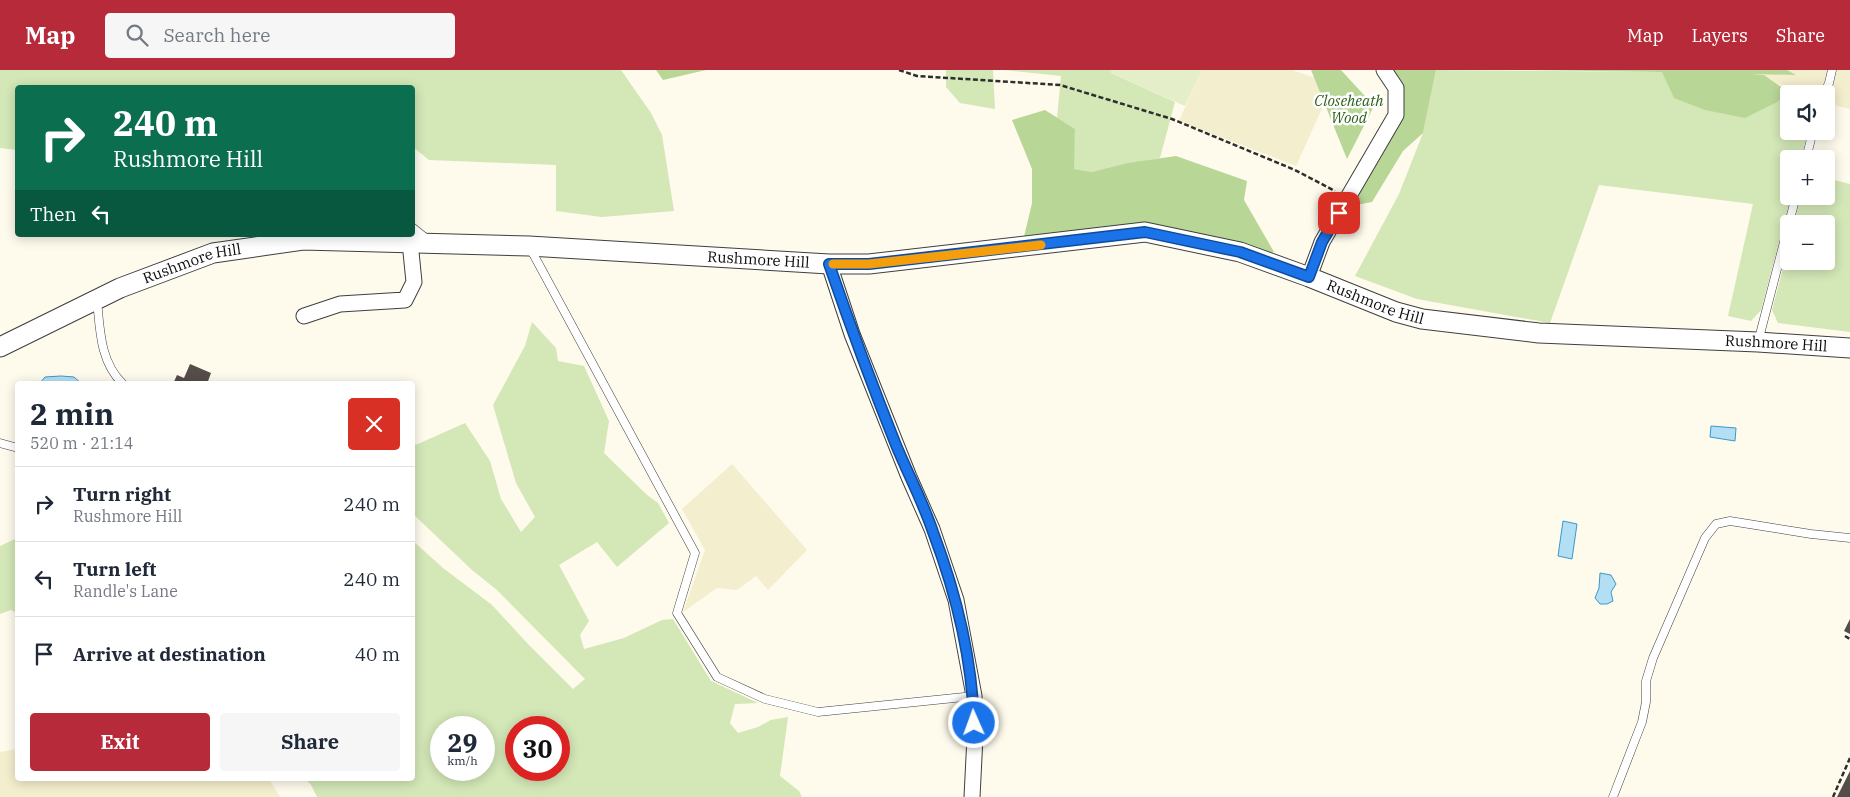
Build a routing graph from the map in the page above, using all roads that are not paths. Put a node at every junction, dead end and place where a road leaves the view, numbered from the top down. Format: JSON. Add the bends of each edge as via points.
{"nodes":[{"id":1,"x":1384,"y":70,"type":"edge"},
{"id":2,"x":1832,"y":70,"type":"edge"},
{"id":3,"x":1828,"y":85,"type":"edge"},
{"id":4,"x":1794,"y":205,"type":"edge"},
{"id":5,"x":415,"y":236,"type":"edge"},
{"id":6,"x":342,"y":237,"type":"edge"},
{"id":7,"x":411,"y":237,"type":"edge"},
{"id":8,"x":319,"y":238,"type":"edge"},
{"id":9,"x":529,"y":246,"type":"junction"},
{"id":10,"x":829,"y":264,"type":"junction"},
{"id":11,"x":1309,"y":277,"type":"junction"},
{"id":12,"x":97,"y":300,"type":"junction"},
{"id":13,"x":304,"y":316,"type":"dead end"},
{"id":14,"x":1758,"y":342,"type":"junction"},
{"id":15,"x":0,"y":347,"type":"edge"},
{"id":16,"x":1850,"y":348,"type":"edge"},
{"id":17,"x":121,"y":381,"type":"edge"},
{"id":18,"x":0,"y":443,"type":"edge"},
{"id":19,"x":15,"y":447,"type":"edge"},
{"id":20,"x":1850,"y":538,"type":"edge"},
{"id":21,"x":974,"y":696,"type":"junction"},
{"id":22,"x":972,"y":797,"type":"edge"},
{"id":23,"x":1613,"y":797,"type":"edge"}],
"edges":[{"from":1,"to":11,"type":"street","via":[[1396,88],[1396,115],[1322,242]]},
{"from":2,"to":3,"type":"lane"},
{"from":4,"to":14,"type":"lane"},
{"from":5,"to":9,"type":"street","name":"Rushmore Hill","via":[[431,243]]},
{"from":6,"to":8,"type":"street","name":"Rushmore Hill"},
{"from":7,"to":13,"type":"street","via":[[414,282],[405,300],[340,304]]},
{"from":8,"to":12,"type":"street","name":"Rushmore Hill","via":[[213,253]]},
{"from":9,"to":10,"type":"street","name":"Rushmore Hill"},
{"from":9,"to":21,"type":"lane","via":[[695,553],[677,612],[717,677],[766,699],[818,712]]},
{"from":10,"to":11,"type":"street","name":"Rushmore Hill","via":[[869,264],[1145,232],[1240,252]]},
{"from":10,"to":21,"type":"street","via":[[852,334],[932,529],[953,591]]},
{"from":11,"to":14,"type":"street","name":"Rushmore Hill","via":[[1422,319],[1539,334]]},
{"from":12,"to":15,"type":"street","name":"Rushmore Hill"},
{"from":12,"to":17,"type":"lane","via":[[106,361]]},
{"from":14,"to":16,"type":"street","name":"Rushmore Hill"},
{"from":18,"to":19,"type":"lane"},
{"from":20,"to":23,"type":"lane","via":[[1730,521],[1716,524],[1705,538],[1653,658],[1646,681],[1642,722]]},
{"from":21,"to":22,"type":"street"}]}
